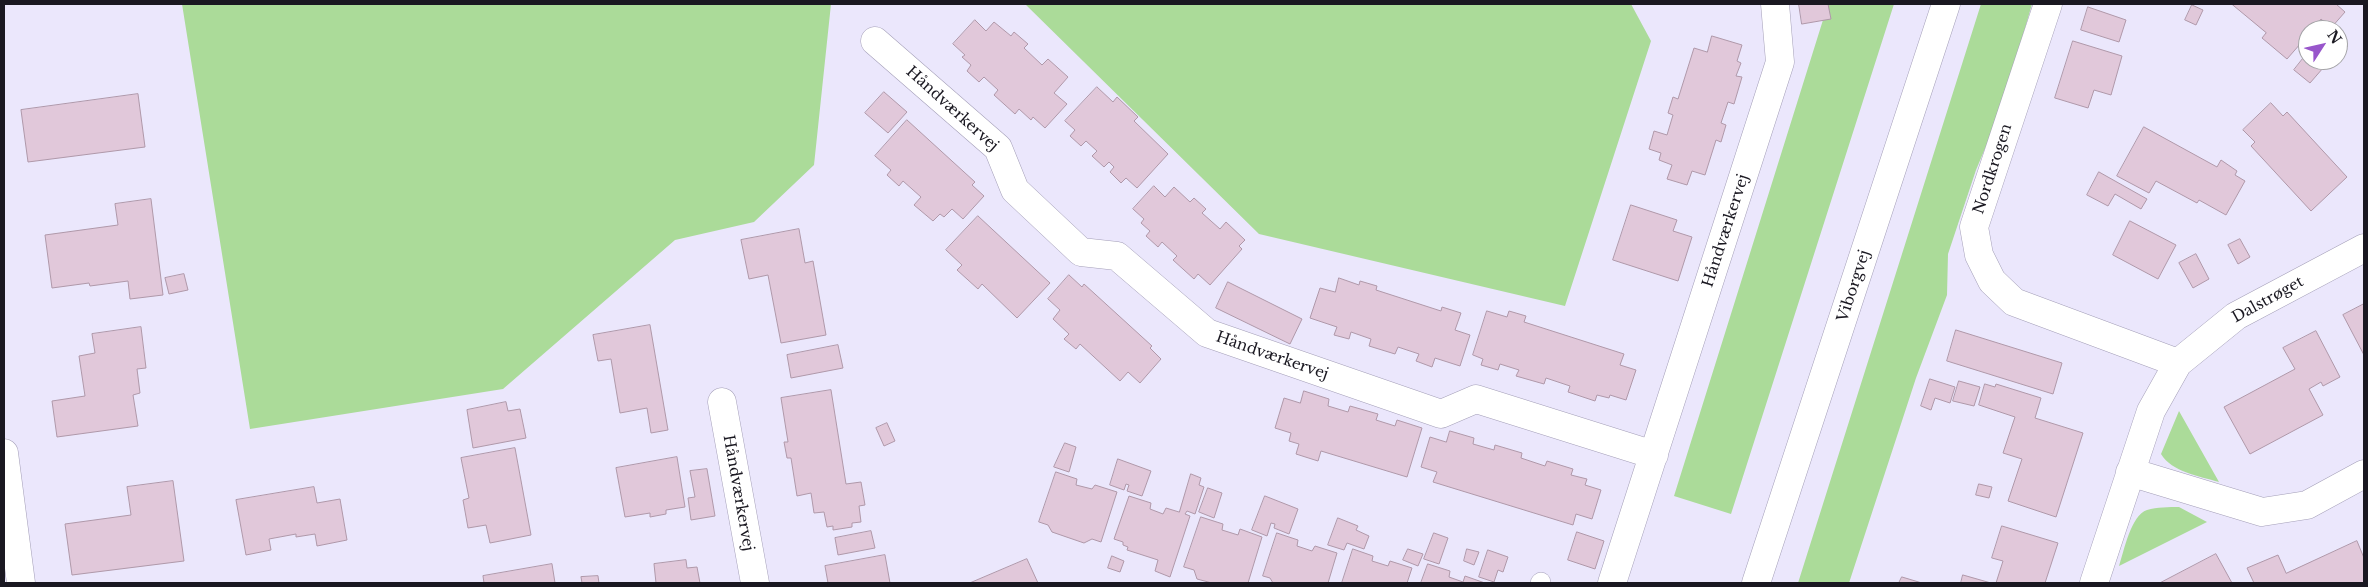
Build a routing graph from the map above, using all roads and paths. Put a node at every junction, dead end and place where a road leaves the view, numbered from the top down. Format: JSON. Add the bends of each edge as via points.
{"nodes":[{"id":1,"x":1775,"y":4,"type":"edge"},
{"id":2,"x":1946,"y":4,"type":"edge"},
{"id":3,"x":2048,"y":4,"type":"edge"},
{"id":4,"x":875,"y":41,"type":"dead end"},
{"id":5,"x":2364,"y":248,"type":"edge"},
{"id":6,"x":2178,"y":363,"type":"junction"},
{"id":7,"x":722,"y":402,"type":"dead end"},
{"id":8,"x":4,"y":453,"type":"edge"},
{"id":9,"x":1654,"y":455,"type":"junction"},
{"id":10,"x":2130,"y":472,"type":"junction"},
{"id":11,"x":2364,"y":474,"type":"edge"},
{"id":12,"x":1759,"y":578,"type":"edge"},
{"id":13,"x":21,"y":583,"type":"edge"},
{"id":14,"x":754,"y":583,"type":"edge"},
{"id":15,"x":1612,"y":583,"type":"edge"},
{"id":16,"x":2094,"y":583,"type":"edge"}],
"edges":[{"from":1,"to":9,"type":"street","name":"Håndværkervej","via":[[1780,62]]},
{"from":2,"to":12,"type":"street","name":"Viborgvej"},
{"from":3,"to":6,"type":"street","name":"Nordkrogen","via":[[1974,227],[1979,255],[1992,281],[2014,302]]},
{"from":4,"to":9,"type":"street","name":"Håndværkervej","via":[[998,148],[1015,190],[1080,252],[1117,256],[1207,333],[1441,414],[1476,399]]},
{"from":5,"to":6,"type":"street","name":"Dalstrøget","via":[[2236,316]]},
{"from":6,"to":10,"type":"street","name":"Dalstrøget","via":[[2151,411]]},
{"from":7,"to":14,"type":"street","name":"Håndværkervej"},
{"from":8,"to":13,"type":"street"},
{"from":9,"to":15,"type":"street","name":"Håndværkervej"},
{"from":10,"to":11,"type":"street","via":[[2262,512],[2308,505]]},
{"from":10,"to":16,"type":"street","name":"Dalstrøget"}]}
